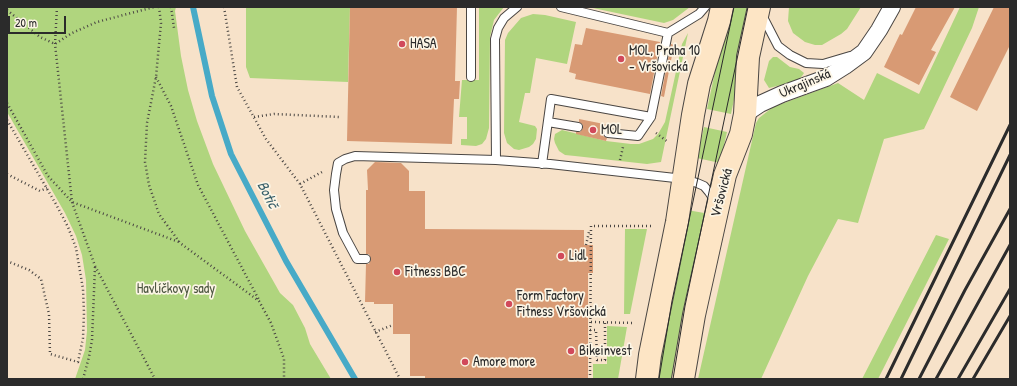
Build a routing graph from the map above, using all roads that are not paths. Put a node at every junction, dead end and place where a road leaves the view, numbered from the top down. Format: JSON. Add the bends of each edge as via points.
{"nodes":[{"id":1,"x":471,"y":7,"type":"edge"},
{"id":2,"x":517,"y":7,"type":"edge"},
{"id":3,"x":561,"y":7,"type":"edge"},
{"id":4,"x":705,"y":7,"type":"edge"},
{"id":5,"x":722,"y":7,"type":"edge"},
{"id":6,"x":892,"y":7,"type":"edge"},
{"id":7,"x":759,"y":8,"type":"edge"},
{"id":8,"x":668,"y":33,"type":"junction"},
{"id":9,"x":864,"y":52,"type":"junction"},
{"id":10,"x":471,"y":77,"type":"dead end"},
{"id":11,"x":745,"y":114,"type":"junction"},
{"id":12,"x":651,"y":117,"type":"junction"},
{"id":13,"x":548,"y":122,"type":"junction"},
{"id":14,"x":578,"y":126,"type":"dead end"},
{"id":15,"x":608,"y":133,"type":"dead end"},
{"id":16,"x":496,"y":160,"type":"junction"},
{"id":17,"x":542,"y":164,"type":"junction"},
{"id":18,"x":684,"y":179,"type":"junction"},
{"id":19,"x":717,"y":207,"type":"junction"},
{"id":20,"x":366,"y":259,"type":"dead end"},
{"id":21,"x":647,"y":379,"type":"edge"},
{"id":22,"x":683,"y":379,"type":"edge"}],
"edges":[{"from":1,"to":10,"type":"lane"},
{"from":2,"to":16,"type":"lane","via":[[504,18],[495,40]]},
{"from":3,"to":8,"type":"lane"},
{"from":4,"to":8,"type":"lane","via":[[699,14]]},
{"from":5,"to":18,"type":"main road","via":[[699,84],[689,131]]},
{"from":6,"to":9,"type":"street","name":"Ukrajinská"},
{"from":7,"to":9,"type":"lane","name":"Ukrajinská","via":[[778,46],[806,63],[823,64]]},
{"from":7,"to":11,"type":"main road","name":"Vršovická","via":[[748,57]]},
{"from":8,"to":12,"type":"lane"},
{"from":9,"to":11,"type":"street","name":"Ukrajinská","via":[[826,78],[782,94]]},
{"from":11,"to":19,"type":"main road","name":"Vršovická"},
{"from":12,"to":13,"type":"lane","via":[[551,99]]},
{"from":12,"to":15,"type":"lane","via":[[638,136]]},
{"from":13,"to":14,"type":"lane"},
{"from":13,"to":17,"type":"lane"},
{"from":16,"to":17,"type":"lane"},
{"from":16,"to":20,"type":"lane","via":[[355,156],[338,163],[334,190],[336,209],[343,233],[357,259]]},
{"from":17,"to":18,"type":"lane"},
{"from":18,"to":19,"type":"lane","via":[[704,186]]},
{"from":18,"to":21,"type":"main road"},
{"from":19,"to":22,"type":"main road","name":"Vršovická"}]}
